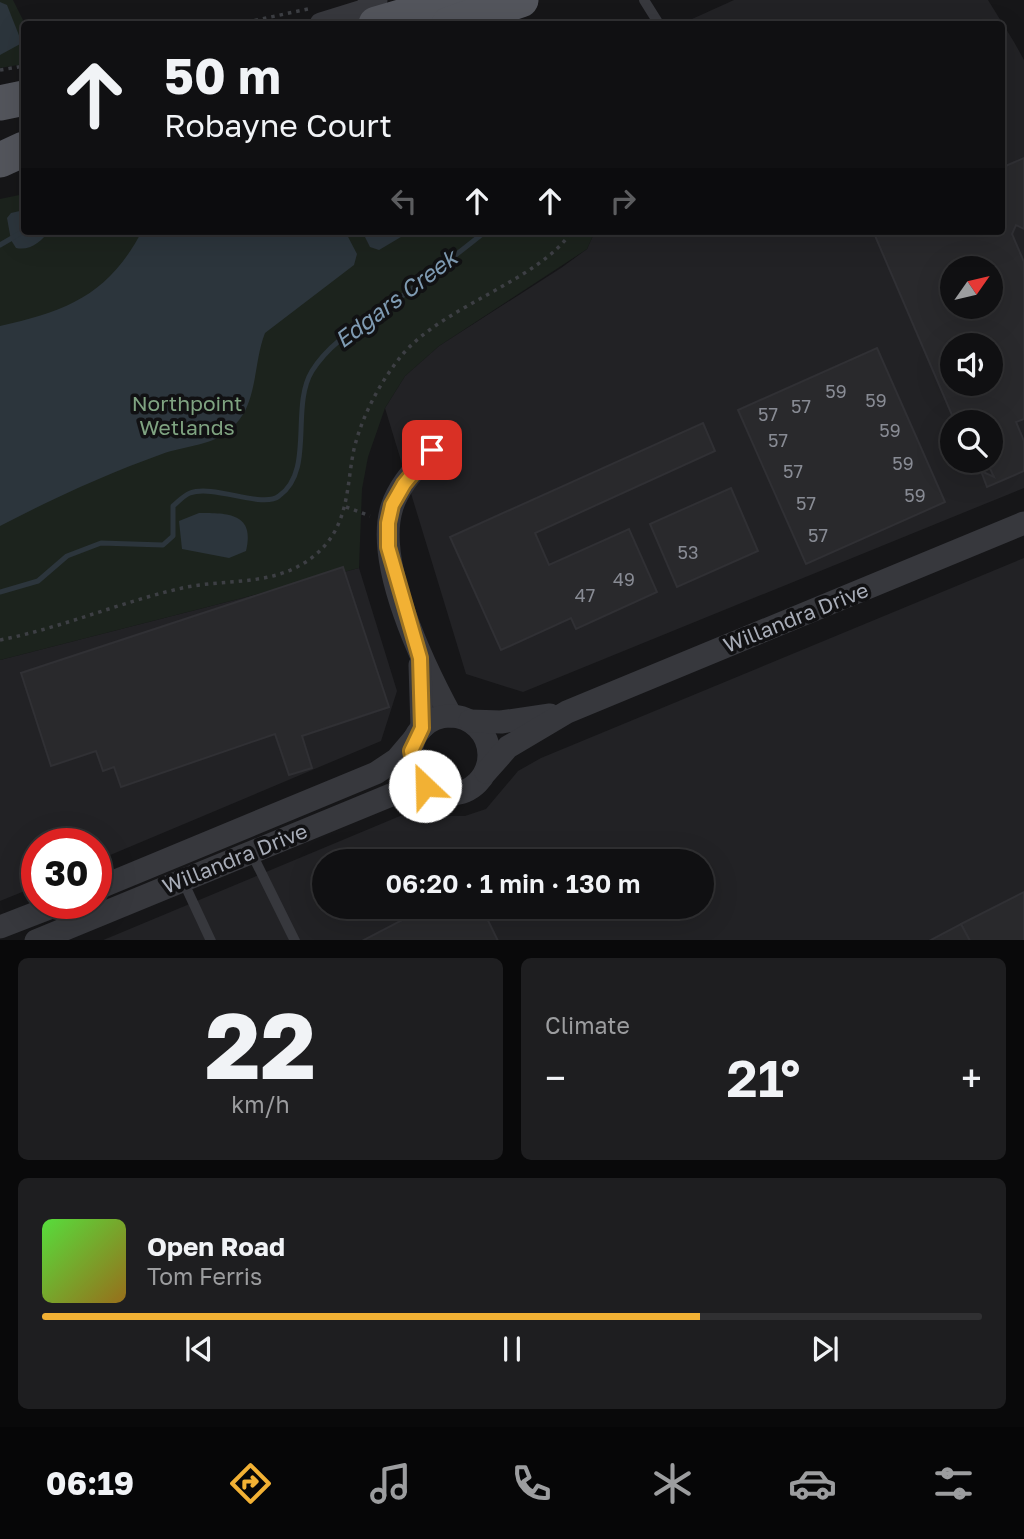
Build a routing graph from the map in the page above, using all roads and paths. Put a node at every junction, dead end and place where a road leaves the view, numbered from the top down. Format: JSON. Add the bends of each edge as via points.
{"nodes":[{"id":1,"x":376,"y":0,"type":"edge"},
{"id":2,"x":459,"y":0,"type":"edge"},
{"id":3,"x":521,"y":0,"type":"edge"},
{"id":4,"x":644,"y":0,"type":"edge"},
{"id":5,"x":653,"y":0,"type":"edge"},
{"id":6,"x":415,"y":12,"type":"edge"},
{"id":7,"x":318,"y":16,"type":"edge"},
{"id":8,"x":268,"y":21,"type":"edge"},
{"id":9,"x":386,"y":21,"type":"edge"},
{"id":10,"x":458,"y":21,"type":"edge"},
{"id":11,"x":658,"y":21,"type":"edge"},
{"id":12,"x":659,"y":21,"type":"edge"},
{"id":13,"x":21,"y":66,"type":"edge"},
{"id":14,"x":0,"y":70,"type":"edge"},
{"id":15,"x":21,"y":99,"type":"edge"},
{"id":16,"x":0,"y":103,"type":"edge"},
{"id":17,"x":21,"y":150,"type":"edge"},
{"id":18,"x":0,"y":160,"type":"edge"},
{"id":19,"x":570,"y":235,"type":"edge"},
{"id":20,"x":432,"y":450,"type":"dead end"},
{"id":21,"x":346,"y":508,"type":"junction"},
{"id":22,"x":388,"y":523,"type":"junction"},
{"id":23,"x":1024,"y":523,"type":"edge"},
{"id":24,"x":0,"y":640,"type":"edge"},
{"id":25,"x":420,"y":658,"type":"junction"},
{"id":26,"x":567,"y":712,"type":"junction"},
{"id":27,"x":461,"y":719,"type":"junction"},
{"id":28,"x":418,"y":733,"type":"junction"},
{"id":29,"x":486,"y":772,"type":"junction"},
{"id":30,"x":436,"y":792,"type":"junction"},
{"id":31,"x":251,"y":852,"type":"junction"},
{"id":32,"x":183,"y":881,"type":"junction"},
{"id":33,"x":112,"y":882,"type":"edge"},
{"id":34,"x":21,"y":919,"type":"edge"},
{"id":35,"x":0,"y":927,"type":"edge"},
{"id":36,"x":76,"y":933,"type":"edge"},
{"id":37,"x":37,"y":940,"type":"edge"},
{"id":38,"x":211,"y":940,"type":"edge"},
{"id":39,"x":295,"y":940,"type":"edge"}],
"edges":[{"from":1,"to":7,"type":"street","via":[[363,11]]},
{"from":2,"to":6,"type":"main road"},
{"from":3,"to":10,"type":"main road"},
{"from":4,"to":11,"type":"lane"},
{"from":5,"to":12,"type":"lane"},
{"from":6,"to":9,"type":"main road"},
{"from":7,"to":8,"type":"path"},
{"from":13,"to":14,"type":"path"},
{"from":15,"to":16,"type":"main road"},
{"from":17,"to":18,"type":"main road"},
{"from":19,"to":21,"type":"path","via":[[542,259],[428,331],[402,354],[366,413],[355,447]]},
{"from":20,"to":22,"type":"street","via":[[404,484]]},
{"from":21,"to":22,"type":"path"},
{"from":21,"to":24,"type":"path","via":[[328,544],[298,567],[249,581],[182,588],[94,612],[43,632]]},
{"from":22,"to":25,"type":"street","via":[[388,547]]},
{"from":23,"to":26,"type":"street","name":"Willandra Drive"},
{"from":25,"to":27,"type":"street"},
{"from":25,"to":28,"type":"street"},
{"from":26,"to":27,"type":"street","name":"Willandra Drive","via":[[501,722]]},
{"from":26,"to":29,"type":"street","name":"Willandra Drive","via":[[508,747]]},
{"from":27,"to":28,"type":"street","via":[[430,721]]},
{"from":27,"to":29,"type":"street","via":[[486,738]]},
{"from":28,"to":30,"type":"street","via":[[411,751],[416,776]]},
{"from":28,"to":33,"type":"street","name":"Willandra Drive","via":[[397,759],[376,774]]},
{"from":29,"to":30,"type":"street","via":[[459,794]]},
{"from":30,"to":31,"type":"street","name":"Willandra Drive","via":[[391,795]]},
{"from":31,"to":32,"type":"street","name":"Willandra Drive"},
{"from":31,"to":39,"type":"lane"},
{"from":32,"to":36,"type":"street","name":"Willandra Drive"},
{"from":32,"to":38,"type":"lane"},
{"from":34,"to":35,"type":"street"},
{"from":36,"to":37,"type":"street","name":"Willandra Drive"}]}
